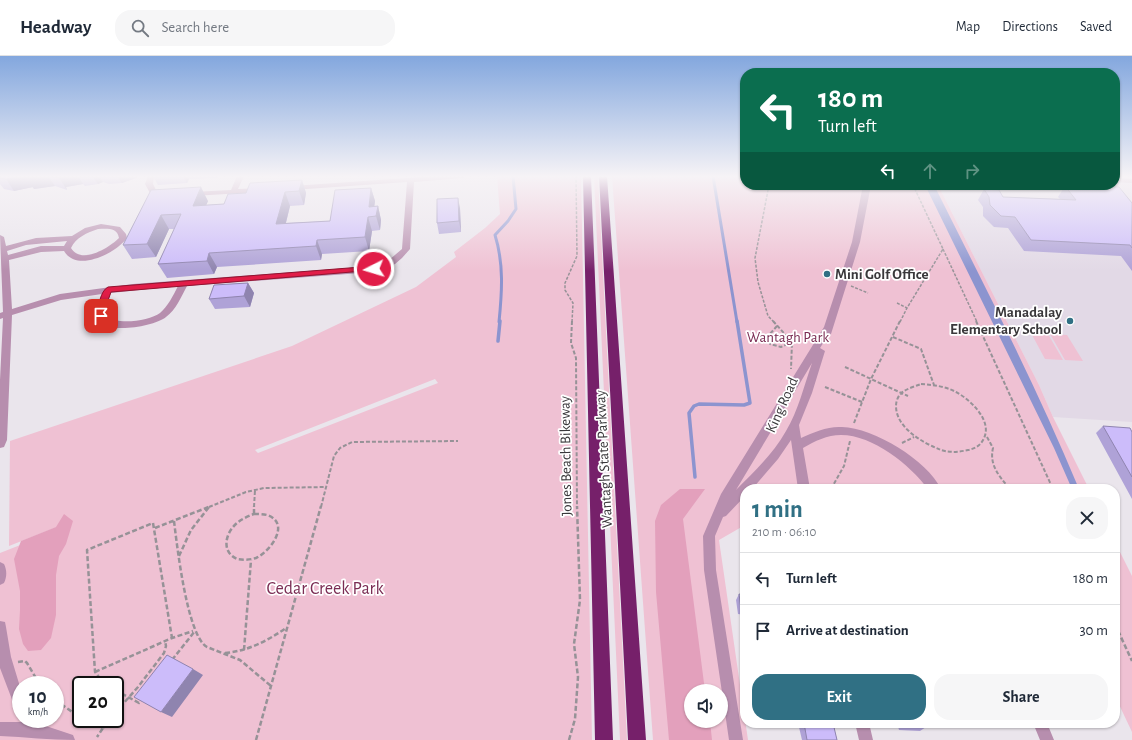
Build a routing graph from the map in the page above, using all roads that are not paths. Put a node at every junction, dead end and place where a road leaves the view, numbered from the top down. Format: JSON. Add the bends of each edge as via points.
{"nodes":[{"id":1,"x":409,"y":208,"type":"edge"},
{"id":2,"x":588,"y":208,"type":"edge"},
{"id":3,"x":605,"y":208,"type":"edge"},
{"id":4,"x":863,"y":208,"type":"edge"},
{"id":5,"x":0,"y":237,"type":"edge"},
{"id":6,"x":74,"y":238,"type":"junction"},
{"id":7,"x":67,"y":248,"type":"junction"},
{"id":8,"x":2,"y":255,"type":"edge"},
{"id":9,"x":184,"y":283,"type":"junction"},
{"id":10,"x":108,"y":290,"type":"junction"},
{"id":11,"x":4,"y":315,"type":"edge"},
{"id":12,"x":827,"y":329,"type":"junction"},
{"id":13,"x":794,"y":424,"type":"junction"},
{"id":14,"x":0,"y":444,"type":"edge"},
{"id":15,"x":797,"y":446,"type":"junction"},
{"id":16,"x":747,"y":484,"type":"edge"},
{"id":17,"x":803,"y":484,"type":"edge"},
{"id":18,"x":932,"y":484,"type":"edge"},
{"id":19,"x":740,"y":492,"type":"edge"},
{"id":20,"x":715,"y":519,"type":"junction"},
{"id":21,"x":0,"y":568,"type":"edge"},
{"id":22,"x":0,"y":579,"type":"edge"},
{"id":23,"x":0,"y":627,"type":"edge"},
{"id":24,"x":12,"y":683,"type":"edge"},
{"id":25,"x":12,"y":727,"type":"edge"},
{"id":26,"x":38,"y":728,"type":"edge"},
{"id":27,"x":863,"y":728,"type":"edge"},
{"id":28,"x":1042,"y":728,"type":"edge"},
{"id":29,"x":0,"y":729,"type":"edge"},
{"id":30,"x":68,"y":740,"type":"edge"},
{"id":31,"x":604,"y":740,"type":"edge"},
{"id":32,"x":637,"y":740,"type":"edge"},
{"id":33,"x":736,"y":740,"type":"edge"},
{"id":34,"x":866,"y":740,"type":"edge"},
{"id":35,"x":1047,"y":740,"type":"edge"}],
"edges":[{"from":1,"to":9,"type":"street","via":[[406,249],[388,265],[374,269]]},
{"from":2,"to":31,"type":"highway","name":"Wantagh State Parkway"},
{"from":3,"to":32,"type":"highway","name":"Wantagh State Parkway"},
{"from":4,"to":12,"type":"street","name":"King Road","via":[[857,244]]},
{"from":5,"to":8,"type":"street"},
{"from":6,"to":7,"type":"street"},
{"from":6,"to":7,"type":"street","via":[[89,230],[106,226],[119,229],[122,233],[122,238],[114,248],[96,256],[72,256]]},
{"from":6,"to":8,"type":"street","via":[[37,241]]},
{"from":7,"to":8,"type":"street"},
{"from":8,"to":11,"type":"street"},
{"from":9,"to":10,"type":"street"},
{"from":9,"to":10,"type":"street","via":[[170,308],[162,316],[140,322],[106,322],[101,316]]},
{"from":10,"to":11,"type":"street","via":[[60,297]]},
{"from":11,"to":14,"type":"street"},
{"from":12,"to":13,"type":"street","name":"King Road"},
{"from":12,"to":20,"type":"street","name":"King Road","via":[[742,469]]},
{"from":13,"to":15,"type":"street"},
{"from":13,"to":16,"type":"street","name":"King Road","via":[[780,448]]},
{"from":15,"to":17,"type":"street"},
{"from":15,"to":18,"type":"street","via":[[829,432],[852,431],[866,435],[905,458]]},
{"from":19,"to":20,"type":"street","name":"King Road"},
{"from":20,"to":33,"type":"street","name":"King Road","via":[[709,536],[710,570]]},
{"from":21,"to":22,"type":"street"},
{"from":23,"to":24,"type":"street","via":[[6,669]]},
{"from":25,"to":29,"type":"street"},
{"from":26,"to":30,"type":"street"},
{"from":27,"to":34,"type":"street"},
{"from":28,"to":35,"type":"street"}]}
